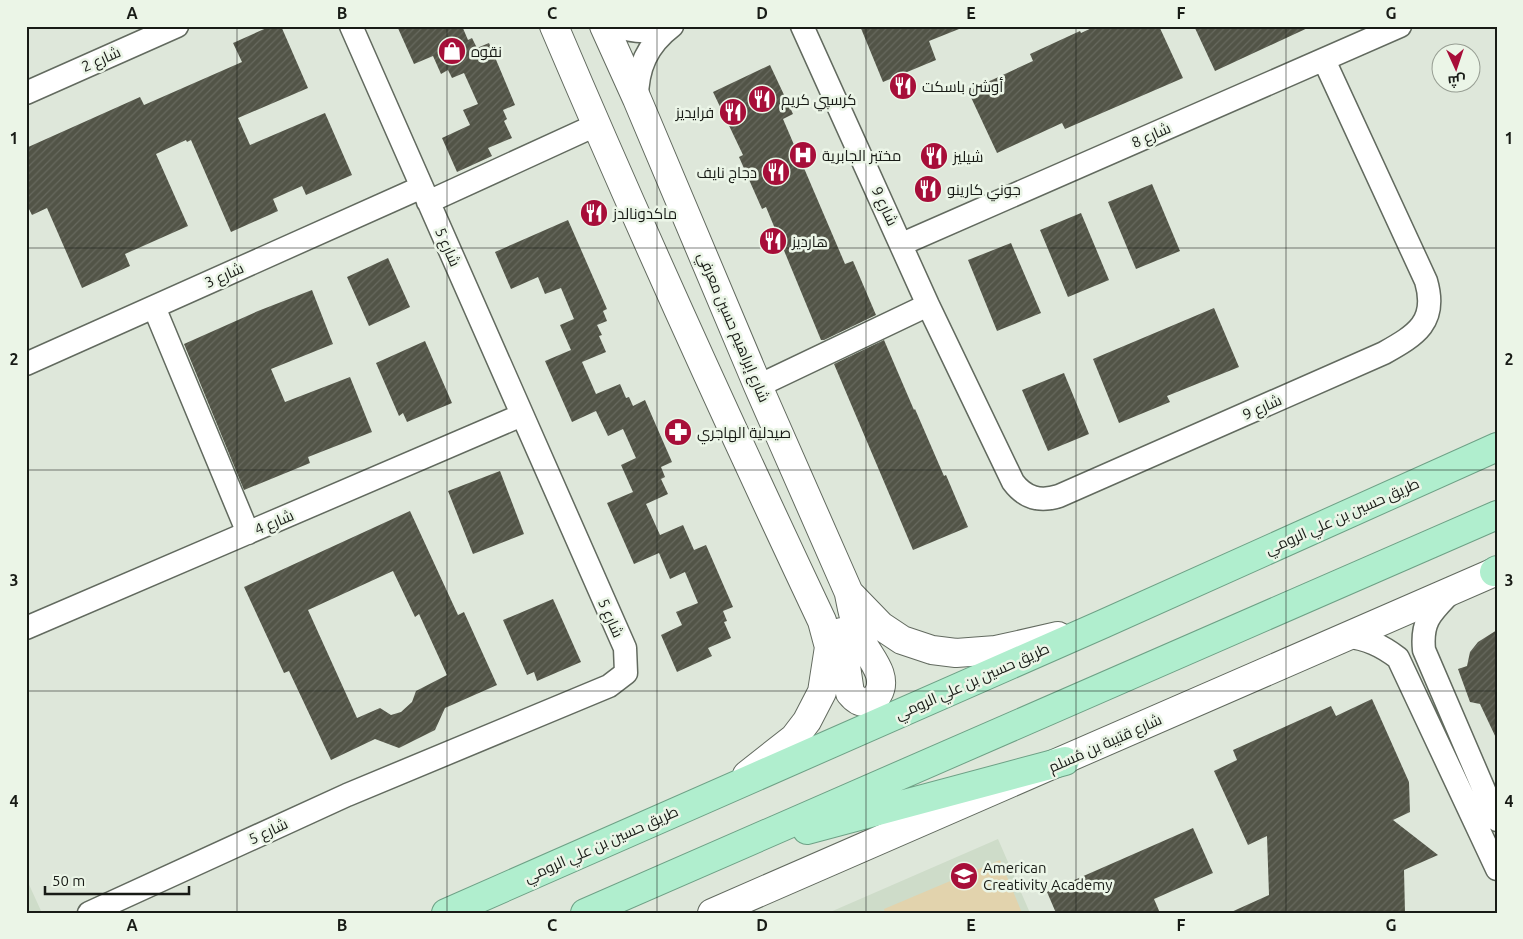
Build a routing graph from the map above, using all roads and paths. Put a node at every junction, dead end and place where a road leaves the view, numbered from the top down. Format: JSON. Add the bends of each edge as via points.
{"nodes":[{"id":1,"x":177,"y":26,"type":"edge"},
{"id":2,"x":351,"y":26,"type":"edge"},
{"id":3,"x":554,"y":26,"type":"edge"},
{"id":4,"x":604,"y":26,"type":"edge"},
{"id":5,"x":616,"y":26,"type":"edge"},
{"id":6,"x":671,"y":26,"type":"edge"},
{"id":7,"x":802,"y":26,"type":"edge"},
{"id":8,"x":1400,"y":26,"type":"edge"},
{"id":9,"x":1324,"y":60,"type":"junction"},
{"id":10,"x":26,"y":93,"type":"edge"},
{"id":11,"x":637,"y":99,"type":"junction"},
{"id":12,"x":596,"y":124,"type":"junction"},
{"id":13,"x":425,"y":194,"type":"junction"},
{"id":14,"x":902,"y":244,"type":"junction"},
{"id":15,"x":928,"y":305,"type":"junction"},
{"id":16,"x":154,"y":307,"type":"junction"},
{"id":17,"x":26,"y":364,"type":"edge"},
{"id":18,"x":758,"y":386,"type":"junction"},
{"id":19,"x":522,"y":415,"type":"junction"},
{"id":20,"x":1497,"y":447,"type":"edge"},
{"id":21,"x":749,"y":467,"type":"junction"},
{"id":22,"x":1497,"y":515,"type":"edge"},
{"id":23,"x":248,"y":533,"type":"junction"},
{"id":24,"x":1496,"y":571,"type":"edge"},
{"id":25,"x":1453,"y":589,"type":"junction"},
{"id":26,"x":849,"y":593,"type":"junction"},
{"id":27,"x":1103,"y":624,"type":"junction"},
{"id":28,"x":26,"y":628,"type":"edge"},
{"id":29,"x":1346,"y":636,"type":"junction"},
{"id":30,"x":1065,"y":761,"type":"junction"},
{"id":31,"x":732,"y":786,"type":"junction"},
{"id":32,"x":1497,"y":820,"type":"edge"},
{"id":33,"x":1491,"y":843,"type":"edge"},
{"id":34,"x":726,"y":850,"type":"junction"},
{"id":35,"x":1497,"y":869,"type":"edge"},
{"id":36,"x":734,"y":907,"type":"edge"},
{"id":37,"x":89,"y":913,"type":"edge"},
{"id":38,"x":446,"y":913,"type":"edge"},
{"id":39,"x":585,"y":913,"type":"edge"},
{"id":40,"x":712,"y":913,"type":"edge"}],
"edges":[{"from":1,"to":10,"type":"street","name":"شارع 2"},
{"from":2,"to":13,"type":"street","name":"شارع 5"},
{"from":3,"to":12,"type":"street"},
{"from":4,"to":11,"type":"street","name":"شارع إبراهيم حسين معرفي"},
{"from":5,"to":6,"type":"street","via":[[643,32]]},
{"from":6,"to":11,"type":"street","via":[[660,35],[641,64]]},
{"from":7,"to":14,"type":"street","name":"شارع 9"},
{"from":8,"to":9,"type":"street","name":"شارع 8"},
{"from":9,"to":14,"type":"street","name":"شارع 8"},
{"from":9,"to":15,"type":"street","name":"شارع 9","via":[[1426,281],[1430,300],[1428,315],[1411,338],[1384,353],[1059,496],[1040,500],[1026,495],[1013,482]]},
{"from":11,"to":18,"type":"street","name":"شارع إبراهيم حسين معرفي"},
{"from":12,"to":13,"type":"street","name":"شارع 3"},
{"from":12,"to":21,"type":"street"},
{"from":13,"to":16,"type":"street","name":"شارع 3"},
{"from":13,"to":19,"type":"street","name":"شارع 5"},
{"from":14,"to":15,"type":"street","name":"شارع 9"},
{"from":15,"to":18,"type":"street"},
{"from":16,"to":17,"type":"street","name":"شارع 3"},
{"from":16,"to":23,"type":"street"},
{"from":18,"to":26,"type":"street","name":"شارع إبراهيم حسين معرفي"},
{"from":19,"to":23,"type":"street","name":"شارع 4"},
{"from":19,"to":37,"type":"street","name":"شارع 5","via":[[625,648],[626,673],[609,686],[348,795]]},
{"from":20,"to":27,"type":"highway","name":"طريق حسين بن علي الرومي"},
{"from":21,"to":26,"type":"street","via":[[795,521],[834,608],[850,693],[865,703],[878,696],[881,682],[877,667],[862,642]]},
{"from":21,"to":31,"type":"street","via":[[822,621],[828,659],[822,692],[808,721],[770,759]]},
{"from":22,"to":34,"type":"highway"},
{"from":23,"to":28,"type":"street","name":"شارع 4"},
{"from":24,"to":25,"type":"street","name":"شارع قتيبة بن مُسلم"},
{"from":25,"to":29,"type":"street","name":"شارع قتيبة بن مُسلم"},
{"from":25,"to":32,"type":"street","via":[[1425,622],[1422,632],[1424,650]]},
{"from":26,"to":27,"type":"street","name":"شارع إبراهيم حسين معرفي","via":[[881,626],[902,640],[932,650],[956,653],[996,650]]},
{"from":27,"to":31,"type":"highway","name":"طريق حسين بن علي الرومي"},
{"from":29,"to":30,"type":"street","name":"شارع قتيبة بن مُسلم"},
{"from":29,"to":33,"type":"street","via":[[1368,639],[1398,658]]},
{"from":30,"to":34,"type":"highway"},
{"from":30,"to":36,"type":"street","name":"شارع قتيبة بن مُسلم"},
{"from":31,"to":38,"type":"highway","name":"طريق حسين بن علي الرومي"},
{"from":33,"to":35,"type":"street"},
{"from":34,"to":39,"type":"highway"},
{"from":36,"to":40,"type":"street","name":"شارع قتيبة بن مُسلم"}]}
